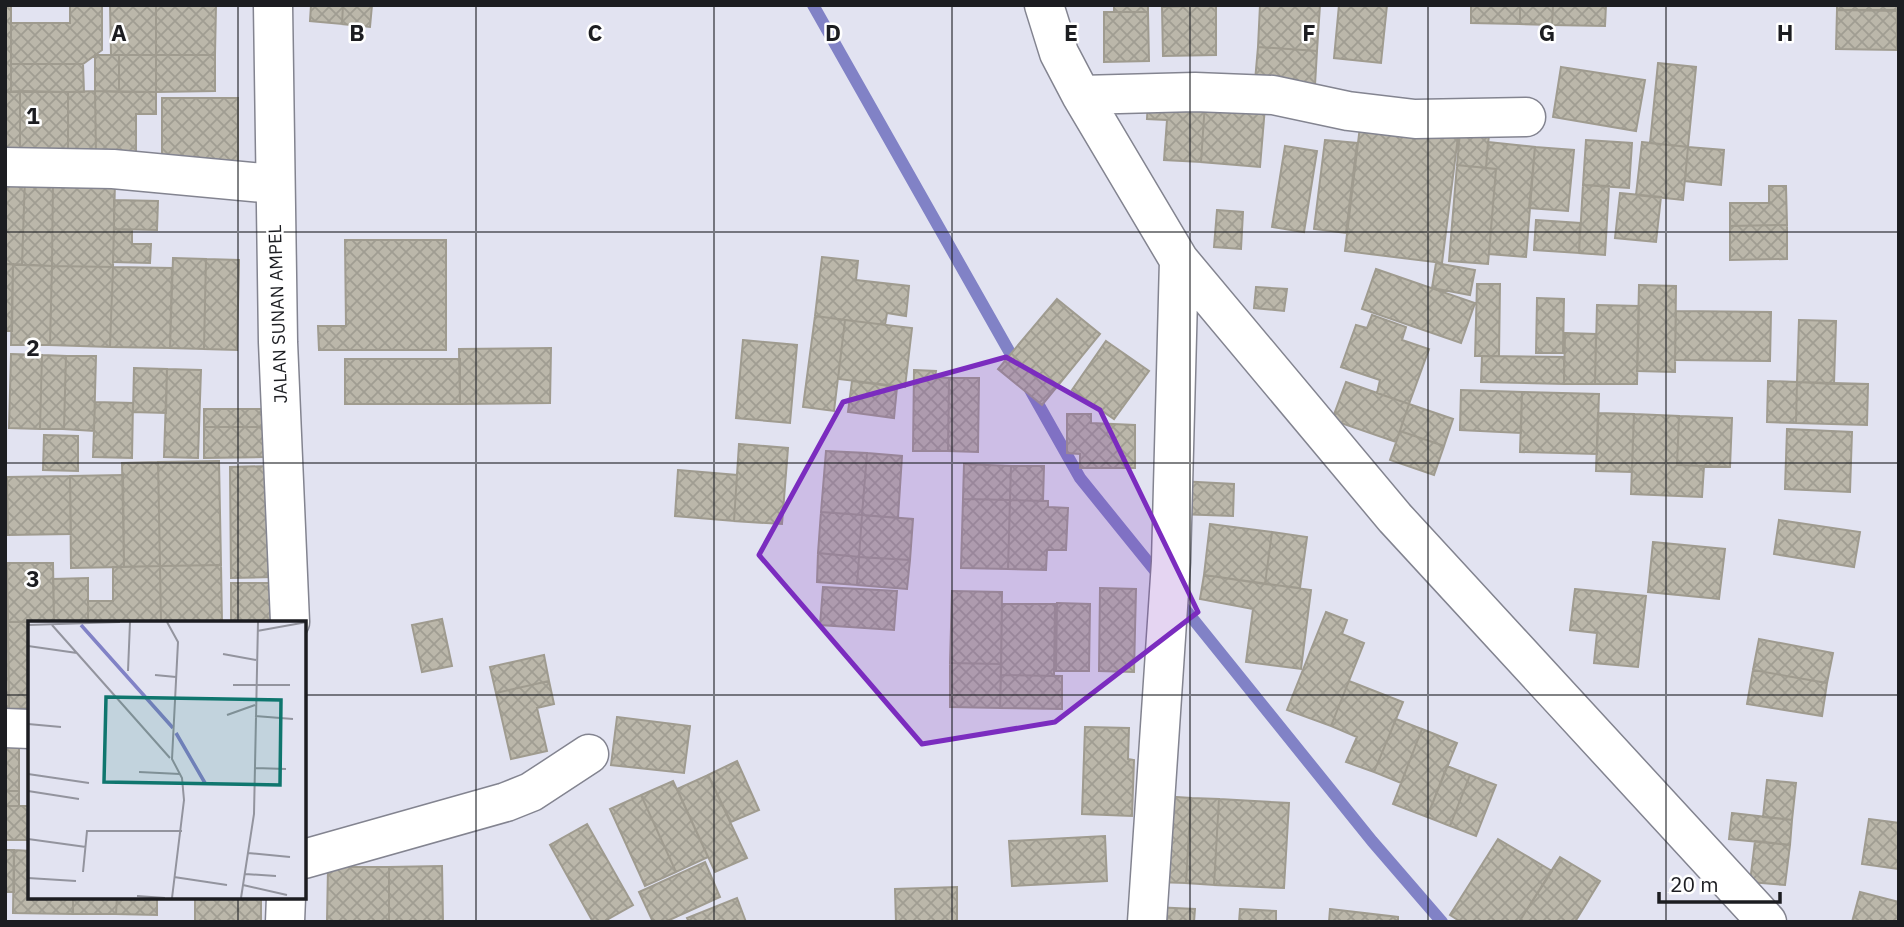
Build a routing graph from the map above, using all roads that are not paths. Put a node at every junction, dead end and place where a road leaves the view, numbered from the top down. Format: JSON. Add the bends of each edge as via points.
{"nodes":[{"id":1,"x":273,"y":5,"type":"edge"},
{"id":2,"x":1044,"y":5,"type":"edge"},
{"id":3,"x":1081,"y":95,"type":"junction"},
{"id":4,"x":1526,"y":117,"type":"dead end"},
{"id":5,"x":5,"y":167,"type":"edge"},
{"id":6,"x":274,"y":184,"type":"junction"},
{"id":7,"x":1179,"y":260,"type":"junction"},
{"id":8,"x":290,"y":621,"type":"edge"},
{"id":9,"x":5,"y":728,"type":"edge"},
{"id":10,"x":28,"y":729,"type":"edge"},
{"id":11,"x":589,"y":754,"type":"dead end"},
{"id":12,"x":306,"y":858,"type":"edge"},
{"id":13,"x":286,"y":899,"type":"edge"},
{"id":14,"x":285,"y":922,"type":"edge"},
{"id":15,"x":1147,"y":922,"type":"edge"},
{"id":16,"x":1767,"y":922,"type":"edge"}],
"edges":[{"from":1,"to":6,"type":"street","name":"JALAN SUNAN AMPEL"},
{"from":2,"to":3,"type":"street","via":[[1059,53]]},
{"from":3,"to":4,"type":"street","via":[[1273,95],[1415,119]]},
{"from":3,"to":7,"type":"street"},
{"from":5,"to":6,"type":"street","via":[[113,169]]},
{"from":6,"to":8,"type":"street","name":"JALAN SUNAN AMPEL"},
{"from":7,"to":15,"type":"street","via":[[1171,562]]},
{"from":7,"to":16,"type":"street","via":[[1395,519]]},
{"from":9,"to":10,"type":"street"},
{"from":11,"to":12,"type":"street","via":[[518,797]]},
{"from":13,"to":14,"type":"street"}]}
